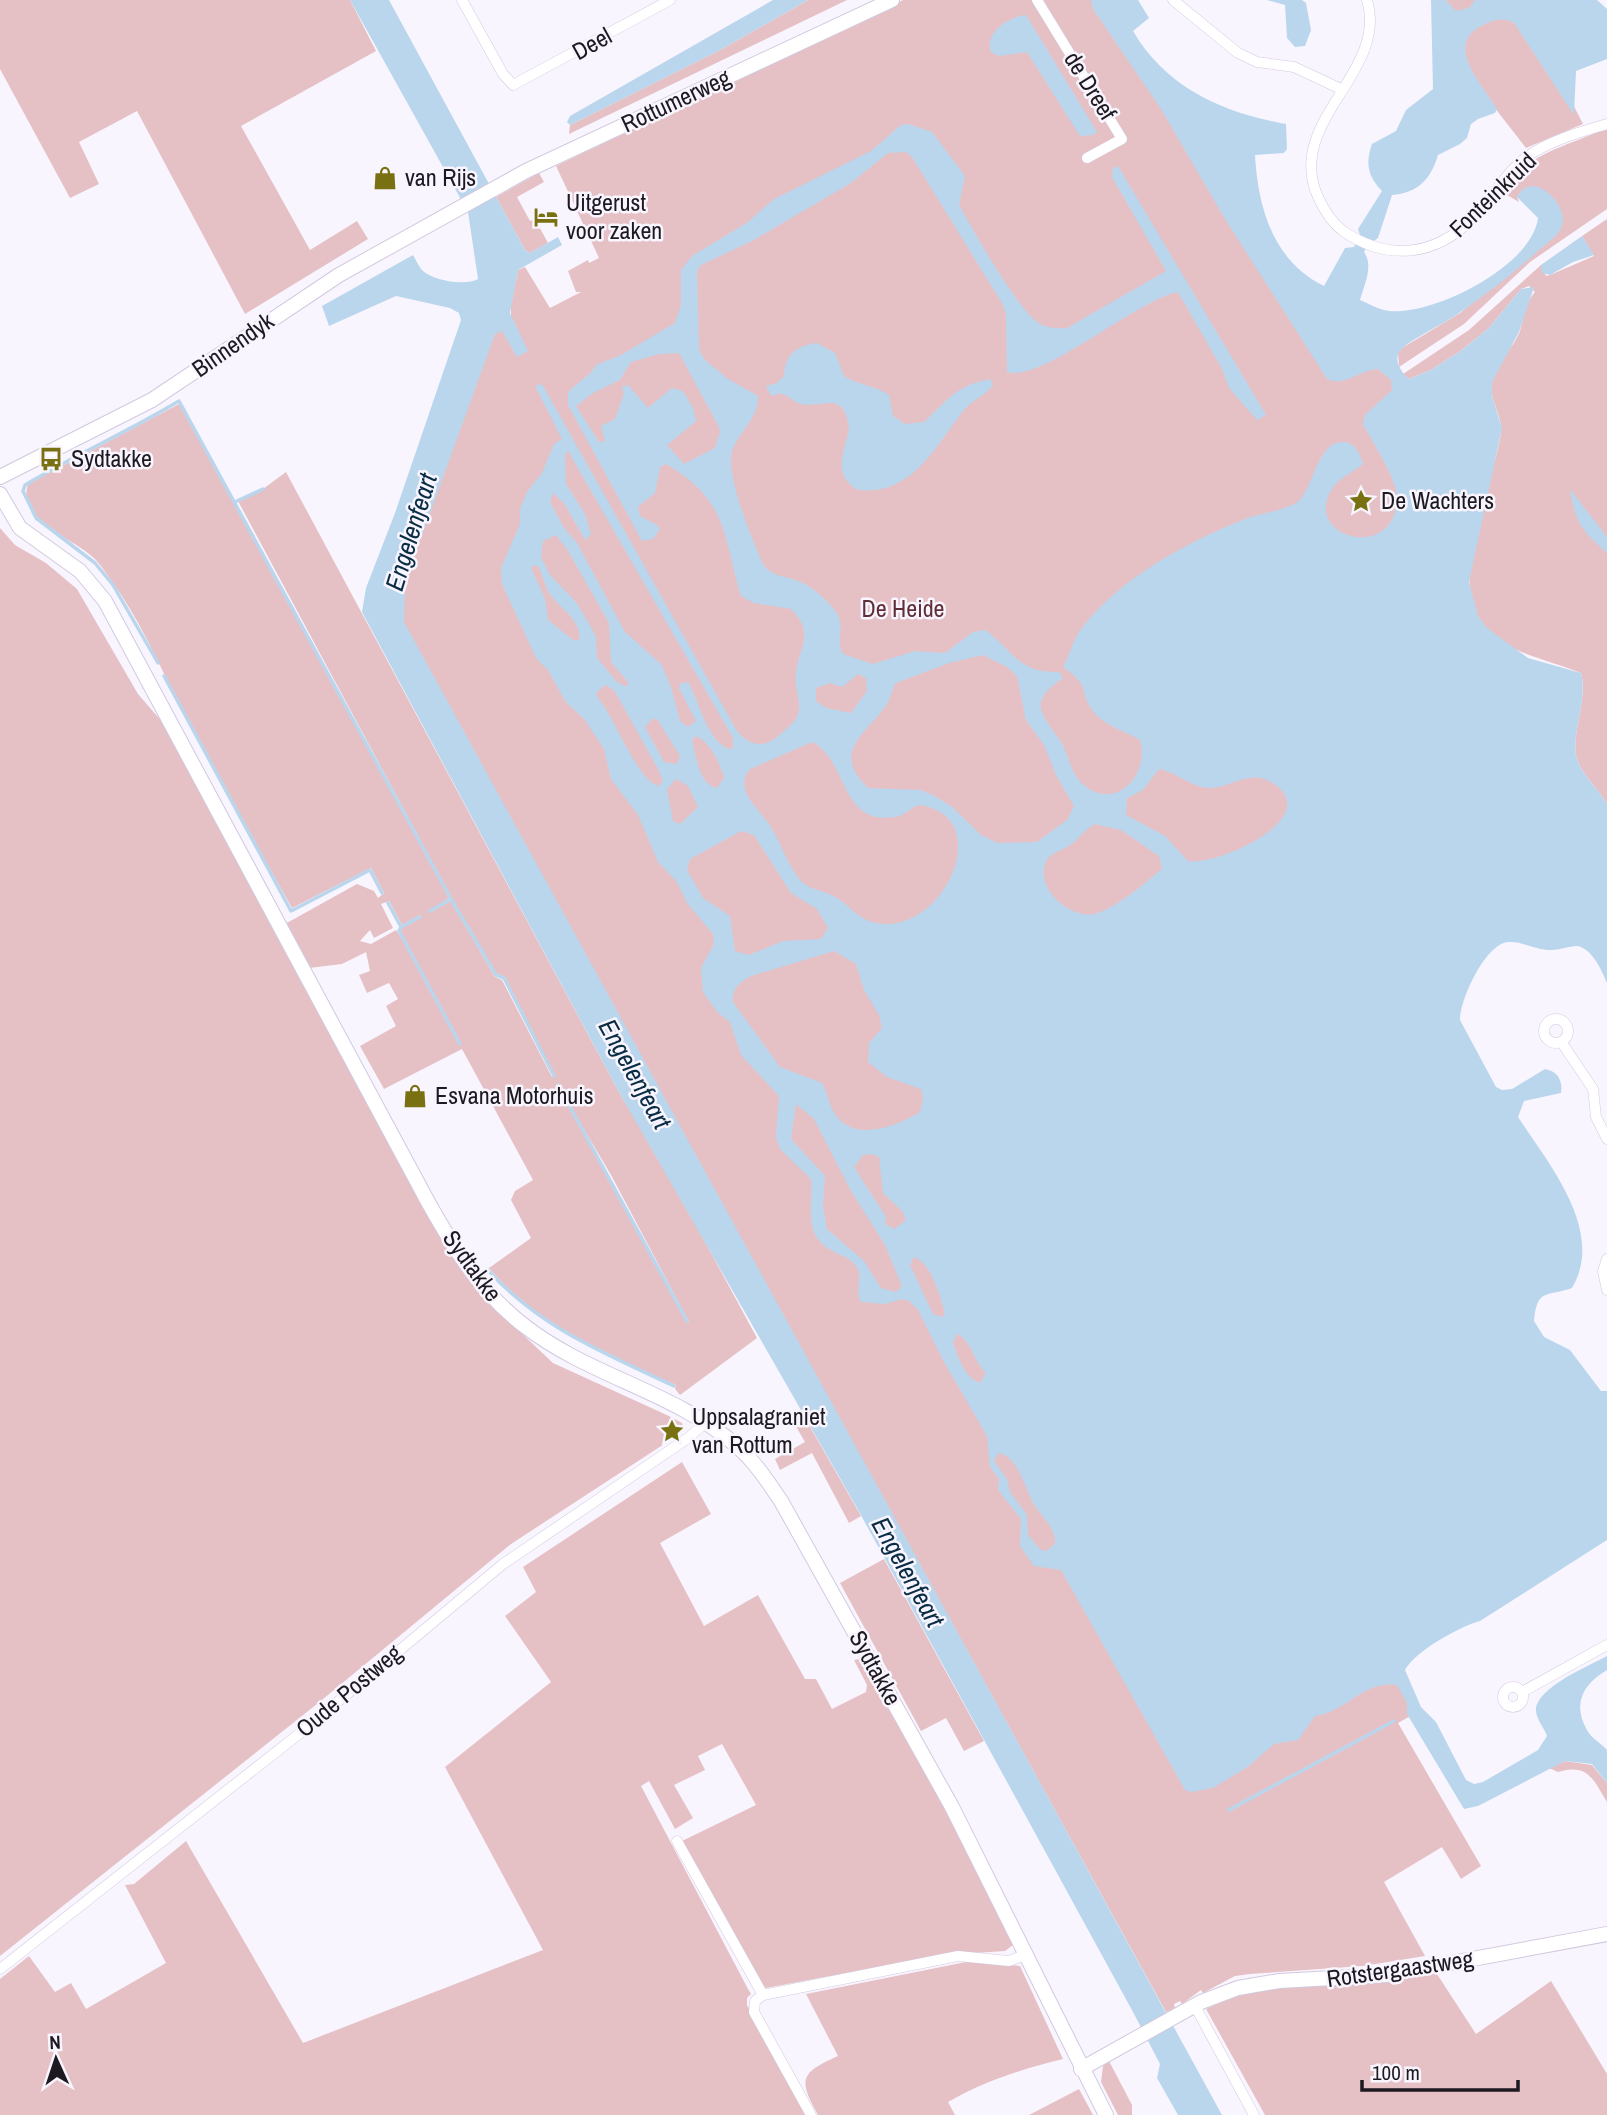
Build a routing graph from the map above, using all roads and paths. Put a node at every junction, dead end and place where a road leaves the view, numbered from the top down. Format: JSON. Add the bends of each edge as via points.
{"nodes":[{"id":1,"x":463,"y":0,"type":"edge"},
{"id":2,"x":670,"y":0,"type":"edge"},
{"id":3,"x":892,"y":0,"type":"edge"},
{"id":4,"x":1037,"y":0,"type":"edge"},
{"id":5,"x":1173,"y":0,"type":"edge"},
{"id":6,"x":1367,"y":0,"type":"edge"},
{"id":7,"x":658,"y":3,"type":"edge"},
{"id":8,"x":1341,"y":89,"type":"junction"},
{"id":9,"x":1607,"y":124,"type":"edge"},
{"id":10,"x":1087,"y":158,"type":"dead end"},
{"id":11,"x":463,"y":206,"type":"joint"},
{"id":12,"x":0,"y":477,"type":"edge"},
{"id":13,"x":0,"y":494,"type":"edge"},
{"id":14,"x":1562,"y":1043,"type":"dead end"},
{"id":15,"x":1607,"y":1139,"type":"edge"},
{"id":16,"x":1607,"y":1259,"type":"edge"},
{"id":17,"x":1607,"y":1290,"type":"edge"},
{"id":18,"x":705,"y":1423,"type":"junction"},
{"id":19,"x":1607,"y":1645,"type":"edge"},
{"id":20,"x":1522,"y":1692,"type":"dead end"},
{"id":21,"x":677,"y":1841,"type":"dead end"},
{"id":22,"x":1607,"y":1934,"type":"edge"},
{"id":23,"x":1025,"y":1955,"type":"junction"},
{"id":24,"x":0,"y":1969,"type":"edge"},
{"id":25,"x":762,"y":1995,"type":"junction"},
{"id":26,"x":1195,"y":2006,"type":"junction"},
{"id":27,"x":1081,"y":2069,"type":"junction"},
{"id":28,"x":811,"y":2115,"type":"edge"},
{"id":29,"x":1106,"y":2115,"type":"edge"},
{"id":30,"x":1254,"y":2115,"type":"edge"}],
"edges":[{"from":1,"to":7,"type":"street","name":"Deel","via":[[513,85]]},
{"from":2,"to":7,"type":"street","name":"Deel"},
{"from":3,"to":11,"type":"street","name":"Rottumerweg","via":[[576,147]]},
{"from":4,"to":10,"type":"street","name":"de Dreef","via":[[1122,139]]},
{"from":5,"to":8,"type":"street","via":[[1238,53],[1257,62],[1294,67]]},
{"from":6,"to":8,"type":"street","name":"Fonteinkruid","via":[[1370,28],[1366,45]]},
{"from":8,"to":9,"type":"street","name":"Fonteinkruid","via":[[1317,132],[1311,171],[1323,209],[1354,237],[1404,253],[1440,244],[1472,220],[1528,156]]},
{"from":11,"to":12,"type":"street","name":"Binnendyk","via":[[317,288],[152,400]]},
{"from":13,"to":18,"type":"street","name":"Sydtakke","via":[[20,528],[79,571],[105,601],[428,1202],[473,1276],[501,1307],[553,1346],[672,1402]]},
{"from":14,"to":15,"type":"street","via":[[1593,1089],[1596,1117]]},
{"from":16,"to":17,"type":"street","via":[[1602,1271]]},
{"from":18,"to":23,"type":"street","name":"Sydtakke","via":[[748,1457],[789,1514],[952,1807]]},
{"from":18,"to":24,"type":"street","name":"Oude Postweg","via":[[503,1564],[304,1730]]},
{"from":19,"to":20,"type":"street"},
{"from":21,"to":25,"type":"street"},
{"from":22,"to":26,"type":"street","name":"Rotstergaastweg","via":[[1386,1975],[1261,1983]]},
{"from":23,"to":25,"type":"street","via":[[1009,1961],[958,1956]]},
{"from":23,"to":27,"type":"street","name":"Sydtakke"},
{"from":25,"to":28,"type":"street","via":[[755,2001],[754,2012]]},
{"from":26,"to":27,"type":"street","name":"Rotstergaastweg"},
{"from":26,"to":30,"type":"street"},
{"from":27,"to":29,"type":"street","name":"Sydtakke"}]}
